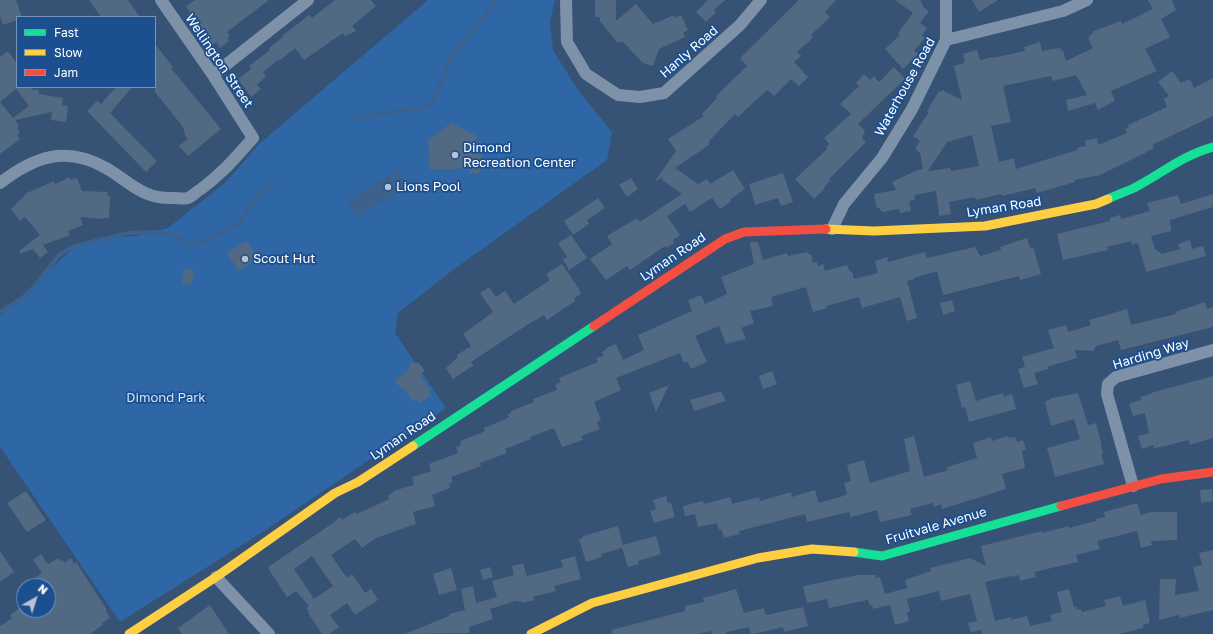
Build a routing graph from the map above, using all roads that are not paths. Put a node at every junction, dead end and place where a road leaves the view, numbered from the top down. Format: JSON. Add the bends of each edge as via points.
{"nodes":[{"id":1,"x":161,"y":0,"type":"edge"},
{"id":2,"x":308,"y":0,"type":"edge"},
{"id":3,"x":566,"y":0,"type":"edge"},
{"id":4,"x":762,"y":0,"type":"edge"},
{"id":5,"x":946,"y":0,"type":"edge"},
{"id":6,"x":1087,"y":0,"type":"edge"},
{"id":7,"x":946,"y":40,"type":"junction"},
{"id":8,"x":213,"y":75,"type":"junction"},
{"id":9,"x":1213,"y":147,"type":"edge"},
{"id":10,"x":0,"y":183,"type":"edge"},
{"id":11,"x":832,"y":229,"type":"junction"},
{"id":12,"x":1213,"y":350,"type":"edge"},
{"id":13,"x":1213,"y":472,"type":"edge"},
{"id":14,"x":1133,"y":486,"type":"junction"},
{"id":15,"x":216,"y":577,"type":"junction"},
{"id":16,"x":129,"y":634,"type":"edge"},
{"id":17,"x":269,"y":634,"type":"edge"},
{"id":18,"x":531,"y":634,"type":"edge"}],
"edges":[{"from":1,"to":8,"type":"street","name":"Wellington Street"},
{"from":2,"to":8,"type":"street"},
{"from":3,"to":4,"type":"street","name":"Hanly Road","via":[[566,42],[586,74],[618,95],[640,97],[664,93],[740,25]]},
{"from":5,"to":7,"type":"street"},
{"from":6,"to":7,"type":"street","name":"Waterhouse Road","via":[[1063,11]]},
{"from":7,"to":11,"type":"street","name":"Waterhouse Road","via":[[912,109],[882,158],[844,204]]},
{"from":8,"to":10,"type":"street","name":"Wellington Street","via":[[253,138],[221,174],[188,198],[161,198],[137,190],[105,168],[75,155],[31,162]]},
{"from":9,"to":11,"type":"street","name":"Lyman Road","via":[[1198,151],[1134,188],[1096,204],[985,226],[874,231]]},
{"from":11,"to":15,"type":"street","name":"Lyman Road","via":[[744,232],[725,239],[358,482],[335,493]]},
{"from":12,"to":14,"type":"street","name":"Harding Way","via":[[1116,377],[1108,384],[1107,394]]},
{"from":13,"to":14,"type":"street","name":"Fruitvale Avenue","via":[[1170,476]]},
{"from":14,"to":18,"type":"street","name":"Fruitvale Avenue","via":[[882,556],[812,549],[758,558],[592,603]]},
{"from":15,"to":16,"type":"street"},
{"from":15,"to":17,"type":"street"}]}
